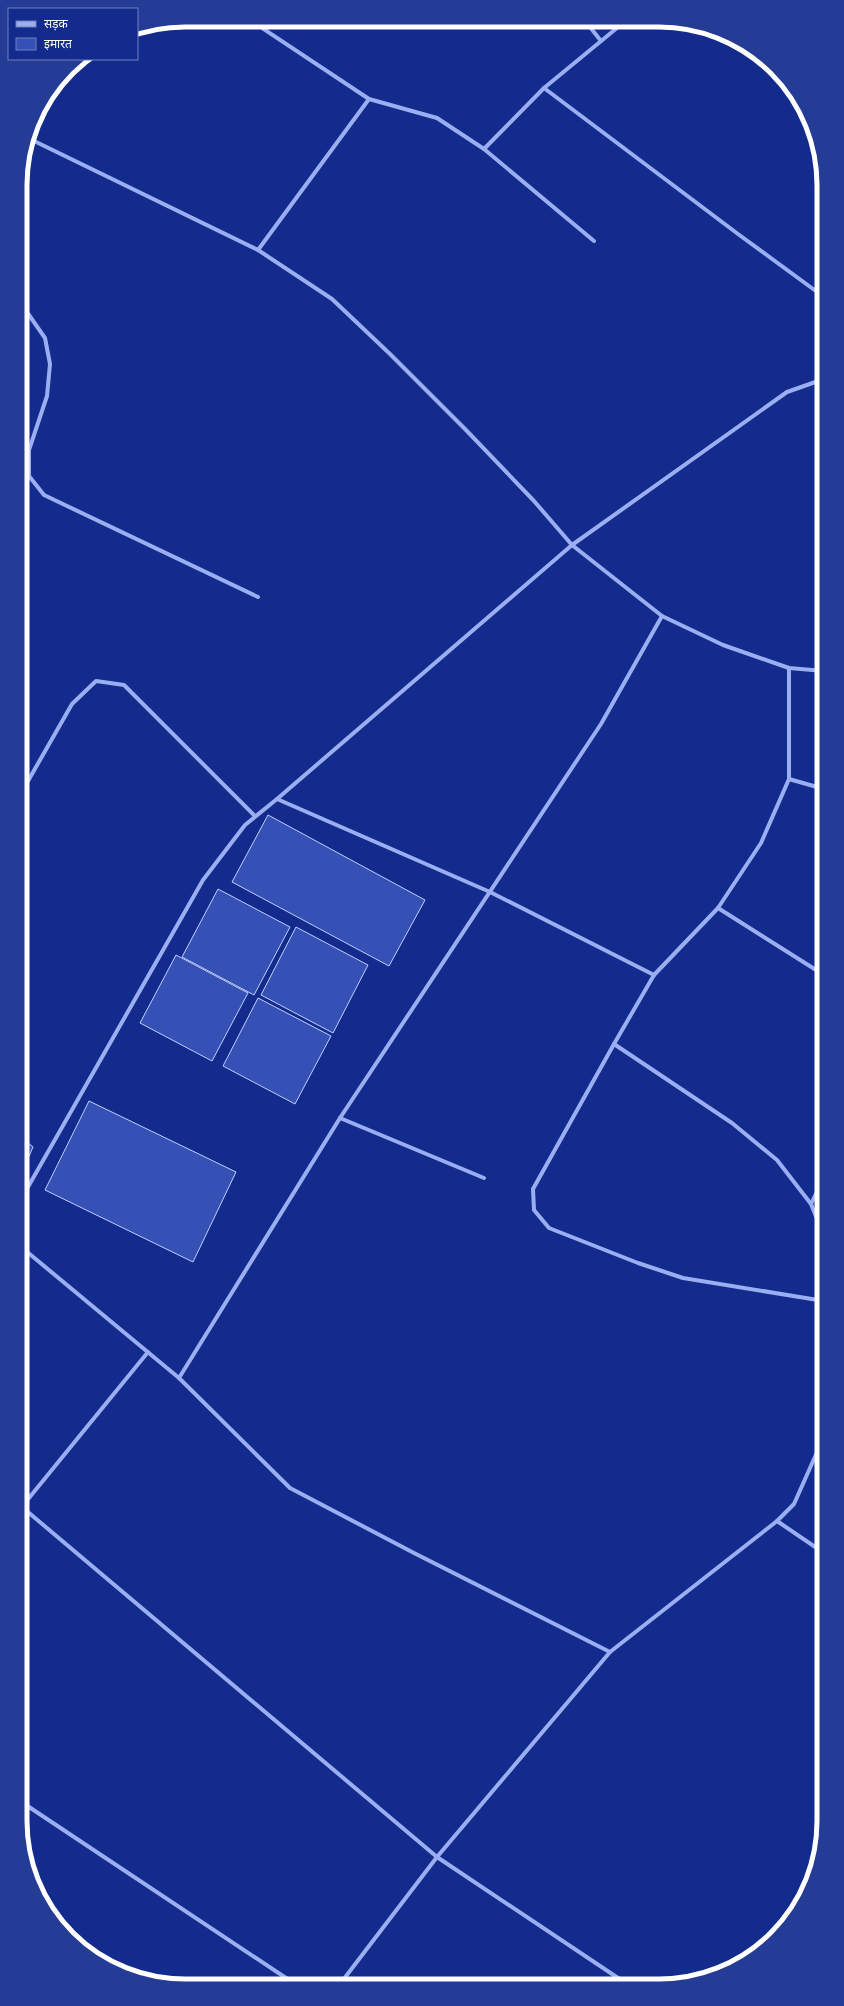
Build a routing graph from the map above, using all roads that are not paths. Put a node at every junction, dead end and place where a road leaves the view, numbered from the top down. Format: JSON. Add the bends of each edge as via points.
{"nodes":[{"id":1,"x":261,"y":27,"type":"edge"},
{"id":2,"x":590,"y":27,"type":"edge"},
{"id":3,"x":618,"y":27,"type":"edge"},
{"id":4,"x":601,"y":41,"type":"junction"},
{"id":5,"x":544,"y":88,"type":"junction"},
{"id":6,"x":369,"y":99,"type":"junction"},
{"id":7,"x":33,"y":140,"type":"edge"},
{"id":8,"x":484,"y":149,"type":"junction"},
{"id":9,"x":594,"y":241,"type":"dead end"},
{"id":10,"x":258,"y":250,"type":"junction"},
{"id":11,"x":817,"y":292,"type":"edge"},
{"id":12,"x":27,"y":312,"type":"edge"},
{"id":13,"x":817,"y":382,"type":"edge"},
{"id":14,"x":572,"y":544,"type":"junction"},
{"id":15,"x":258,"y":597,"type":"dead end"},
{"id":16,"x":662,"y":616,"type":"junction"},
{"id":17,"x":789,"y":668,"type":"junction"},
{"id":18,"x":817,"y":670,"type":"edge"},
{"id":19,"x":789,"y":780,"type":"junction"},
{"id":20,"x":27,"y":783,"type":"edge"},
{"id":21,"x":817,"y":787,"type":"edge"},
{"id":22,"x":277,"y":799,"type":"junction"},
{"id":23,"x":255,"y":816,"type":"junction"},
{"id":24,"x":490,"y":892,"type":"junction"},
{"id":25,"x":718,"y":908,"type":"junction"},
{"id":26,"x":817,"y":970,"type":"edge"},
{"id":27,"x":654,"y":975,"type":"junction"},
{"id":28,"x":614,"y":1044,"type":"junction"},
{"id":29,"x":340,"y":1118,"type":"junction"},
{"id":30,"x":484,"y":1178,"type":"dead end"},
{"id":31,"x":27,"y":1189,"type":"edge"},
{"id":32,"x":817,"y":1192,"type":"edge"},
{"id":33,"x":811,"y":1204,"type":"junction"},
{"id":34,"x":817,"y":1219,"type":"edge"},
{"id":35,"x":27,"y":1252,"type":"edge"},
{"id":36,"x":817,"y":1300,"type":"edge"},
{"id":37,"x":148,"y":1352,"type":"junction"},
{"id":38,"x":178,"y":1378,"type":"junction"},
{"id":39,"x":817,"y":1452,"type":"edge"},
{"id":40,"x":27,"y":1501,"type":"edge"},
{"id":41,"x":27,"y":1513,"type":"edge"},
{"id":42,"x":777,"y":1521,"type":"junction"},
{"id":43,"x":817,"y":1548,"type":"edge"},
{"id":44,"x":610,"y":1652,"type":"junction"},
{"id":45,"x":27,"y":1806,"type":"edge"},
{"id":46,"x":437,"y":1857,"type":"junction"},
{"id":47,"x":287,"y":1979,"type":"edge"},
{"id":48,"x":344,"y":1979,"type":"edge"},
{"id":49,"x":620,"y":1979,"type":"edge"}],
"edges":[{"from":1,"to":6,"type":"street"},
{"from":2,"to":4,"type":"street"},
{"from":3,"to":4,"type":"street"},
{"from":4,"to":5,"type":"street"},
{"from":5,"to":8,"type":"street"},
{"from":5,"to":11,"type":"street"},
{"from":6,"to":8,"type":"street","via":[[437,118]]},
{"from":6,"to":10,"type":"street"},
{"from":7,"to":10,"type":"street"},
{"from":8,"to":9,"type":"street"},
{"from":10,"to":14,"type":"street","via":[[332,299],[390,354],[534,501]]},
{"from":12,"to":15,"type":"street","via":[[45,338],[50,364],[48,396],[29,450],[29,476],[44,495]]},
{"from":13,"to":14,"type":"street","via":[[788,392]]},
{"from":14,"to":16,"type":"street"},
{"from":14,"to":22,"type":"street"},
{"from":16,"to":17,"type":"street","via":[[723,646]]},
{"from":16,"to":24,"type":"street","via":[[601,724]]},
{"from":17,"to":18,"type":"street"},
{"from":17,"to":19,"type":"street"},
{"from":19,"to":21,"type":"street"},
{"from":19,"to":25,"type":"street","via":[[762,843]]},
{"from":20,"to":23,"type":"street","via":[[72,704],[96,680],[124,685]]},
{"from":22,"to":23,"type":"street"},
{"from":22,"to":24,"type":"street"},
{"from":23,"to":31,"type":"street","via":[[244,825],[203,880]]},
{"from":24,"to":27,"type":"street"},
{"from":24,"to":29,"type":"street"},
{"from":25,"to":26,"type":"street"},
{"from":25,"to":27,"type":"street"},
{"from":27,"to":28,"type":"street"},
{"from":28,"to":33,"type":"street","via":[[732,1123],[777,1160]]},
{"from":28,"to":36,"type":"street","via":[[533,1189],[534,1210],[549,1228],[682,1278]]},
{"from":29,"to":30,"type":"street"},
{"from":29,"to":38,"type":"street"},
{"from":32,"to":33,"type":"street"},
{"from":33,"to":34,"type":"street"},
{"from":35,"to":37,"type":"street"},
{"from":37,"to":38,"type":"street"},
{"from":37,"to":40,"type":"street"},
{"from":38,"to":44,"type":"street","via":[[290,1488]]},
{"from":39,"to":42,"type":"street","via":[[794,1504]]},
{"from":41,"to":46,"type":"street"},
{"from":42,"to":43,"type":"street"},
{"from":42,"to":44,"type":"street"},
{"from":44,"to":46,"type":"street"},
{"from":45,"to":47,"type":"street"},
{"from":46,"to":48,"type":"street"},
{"from":46,"to":49,"type":"street"}]}
